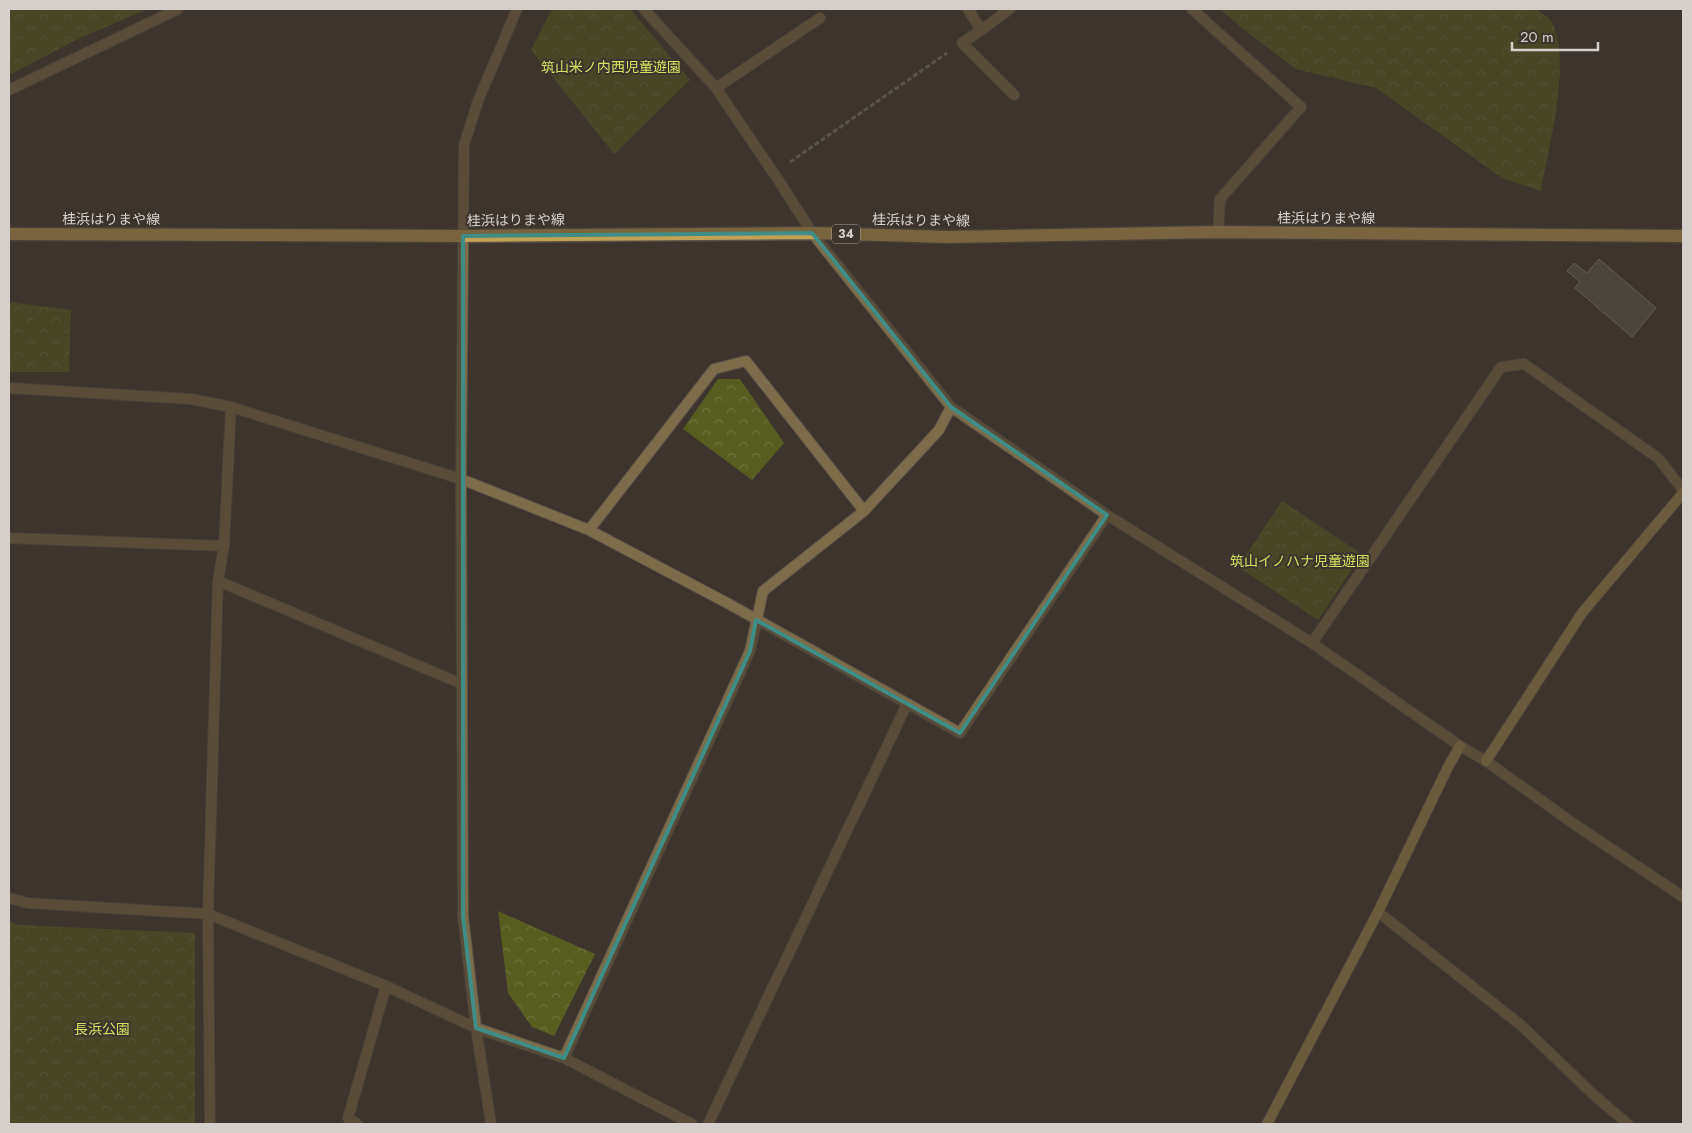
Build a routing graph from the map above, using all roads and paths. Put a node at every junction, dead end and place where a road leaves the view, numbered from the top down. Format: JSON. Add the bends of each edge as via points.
{"nodes":[{"id":1,"x":178,"y":9,"type":"edge"},
{"id":2,"x":517,"y":9,"type":"edge"},
{"id":3,"x":644,"y":9,"type":"edge"},
{"id":4,"x":968,"y":9,"type":"edge"},
{"id":5,"x":1010,"y":9,"type":"edge"},
{"id":6,"x":1192,"y":9,"type":"edge"},
{"id":7,"x":820,"y":18,"type":"dead end"},
{"id":8,"x":981,"y":30,"type":"junction"},
{"id":9,"x":962,"y":43,"type":"junction"},
{"id":10,"x":716,"y":88,"type":"junction"},
{"id":11,"x":9,"y":90,"type":"edge"},
{"id":12,"x":1014,"y":95,"type":"dead end"},
{"id":13,"x":790,"y":162,"type":"dead end"},
{"id":14,"x":1218,"y":232,"type":"junction"},
{"id":15,"x":812,"y":233,"type":"junction"},
{"id":16,"x":9,"y":234,"type":"edge"},
{"id":17,"x":463,"y":236,"type":"junction"},
{"id":18,"x":1683,"y":236,"type":"edge"},
{"id":19,"x":9,"y":388,"type":"edge"},
{"id":20,"x":950,"y":406,"type":"junction"},
{"id":21,"x":230,"y":407,"type":"junction"},
{"id":22,"x":461,"y":478,"type":"junction"},
{"id":23,"x":1683,"y":492,"type":"edge"},
{"id":24,"x":864,"y":511,"type":"junction"},
{"id":25,"x":1107,"y":515,"type":"junction"},
{"id":26,"x":589,"y":530,"type":"junction"},
{"id":27,"x":9,"y":538,"type":"edge"},
{"id":28,"x":224,"y":546,"type":"junction"},
{"id":29,"x":218,"y":581,"type":"junction"},
{"id":30,"x":756,"y":620,"type":"junction"},
{"id":31,"x":1312,"y":643,"type":"junction"},
{"id":32,"x":462,"y":684,"type":"junction"},
{"id":33,"x":907,"y":704,"type":"junction"},
{"id":34,"x":1460,"y":746,"type":"junction"},
{"id":35,"x":1486,"y":761,"type":"junction"},
{"id":36,"x":1683,"y":897,"type":"edge"},
{"id":37,"x":9,"y":898,"type":"edge"},
{"id":38,"x":1378,"y":912,"type":"junction"},
{"id":39,"x":208,"y":914,"type":"junction"},
{"id":40,"x":386,"y":986,"type":"junction"},
{"id":41,"x":476,"y":1028,"type":"junction"},
{"id":42,"x":564,"y":1058,"type":"junction"},
{"id":43,"x":210,"y":1124,"type":"edge"},
{"id":44,"x":357,"y":1124,"type":"edge"},
{"id":45,"x":492,"y":1124,"type":"edge"},
{"id":46,"x":692,"y":1124,"type":"edge"},
{"id":47,"x":708,"y":1124,"type":"edge"},
{"id":48,"x":1267,"y":1124,"type":"edge"},
{"id":49,"x":1628,"y":1124,"type":"edge"}],
"edges":[{"from":1,"to":11,"type":"street"},
{"from":2,"to":17,"type":"street","via":[[478,101],[464,145]]},
{"from":3,"to":10,"type":"street"},
{"from":4,"to":8,"type":"street"},
{"from":5,"to":8,"type":"street"},
{"from":6,"to":14,"type":"street","via":[[1301,106],[1220,199]]},
{"from":7,"to":10,"type":"street"},
{"from":8,"to":9,"type":"street"},
{"from":9,"to":12,"type":"street"},
{"from":9,"to":13,"type":"path"},
{"from":10,"to":15,"type":"street"},
{"from":14,"to":15,"type":"main road","name":"桂浜はりまや線","number":"34","via":[[949,237]]},
{"from":14,"to":18,"type":"main road","name":"桂浜はりまや線","number":"34"},
{"from":15,"to":17,"type":"main road","name":"桂浜はりまや線","number":"34"},
{"from":15,"to":20,"type":"street"},
{"from":16,"to":17,"type":"main road","name":"桂浜はりまや線","number":"34"},
{"from":17,"to":22,"type":"street"},
{"from":19,"to":21,"type":"street","via":[[192,399]]},
{"from":20,"to":24,"type":"street","via":[[939,430]]},
{"from":20,"to":25,"type":"street"},
{"from":21,"to":22,"type":"street"},
{"from":21,"to":28,"type":"street"},
{"from":22,"to":26,"type":"street"},
{"from":22,"to":32,"type":"street"},
{"from":23,"to":31,"type":"street","via":[[1658,458],[1524,364],[1501,367]]},
{"from":23,"to":35,"type":"street","via":[[1582,613]]},
{"from":24,"to":26,"type":"street","via":[[746,361],[714,369]]},
{"from":24,"to":30,"type":"street","via":[[763,591]]},
{"from":25,"to":31,"type":"street"},
{"from":25,"to":33,"type":"street","via":[[960,733]]},
{"from":26,"to":30,"type":"street"},
{"from":27,"to":28,"type":"street"},
{"from":28,"to":29,"type":"street"},
{"from":29,"to":32,"type":"street"},
{"from":29,"to":39,"type":"street"},
{"from":30,"to":33,"type":"street"},
{"from":30,"to":42,"type":"street","via":[[750,652]]},
{"from":31,"to":34,"type":"street"},
{"from":32,"to":41,"type":"street","via":[[463,916]]},
{"from":33,"to":47,"type":"street"},
{"from":34,"to":35,"type":"street"},
{"from":34,"to":38,"type":"street"},
{"from":35,"to":36,"type":"street"},
{"from":37,"to":39,"type":"street","via":[[27,903]]},
{"from":38,"to":48,"type":"street"},
{"from":38,"to":49,"type":"street","via":[[1522,1026]]},
{"from":39,"to":40,"type":"street"},
{"from":39,"to":43,"type":"street"},
{"from":40,"to":41,"type":"street"},
{"from":40,"to":44,"type":"street","via":[[348,1118]]},
{"from":41,"to":42,"type":"street"},
{"from":41,"to":45,"type":"street"},
{"from":42,"to":46,"type":"street"}]}
